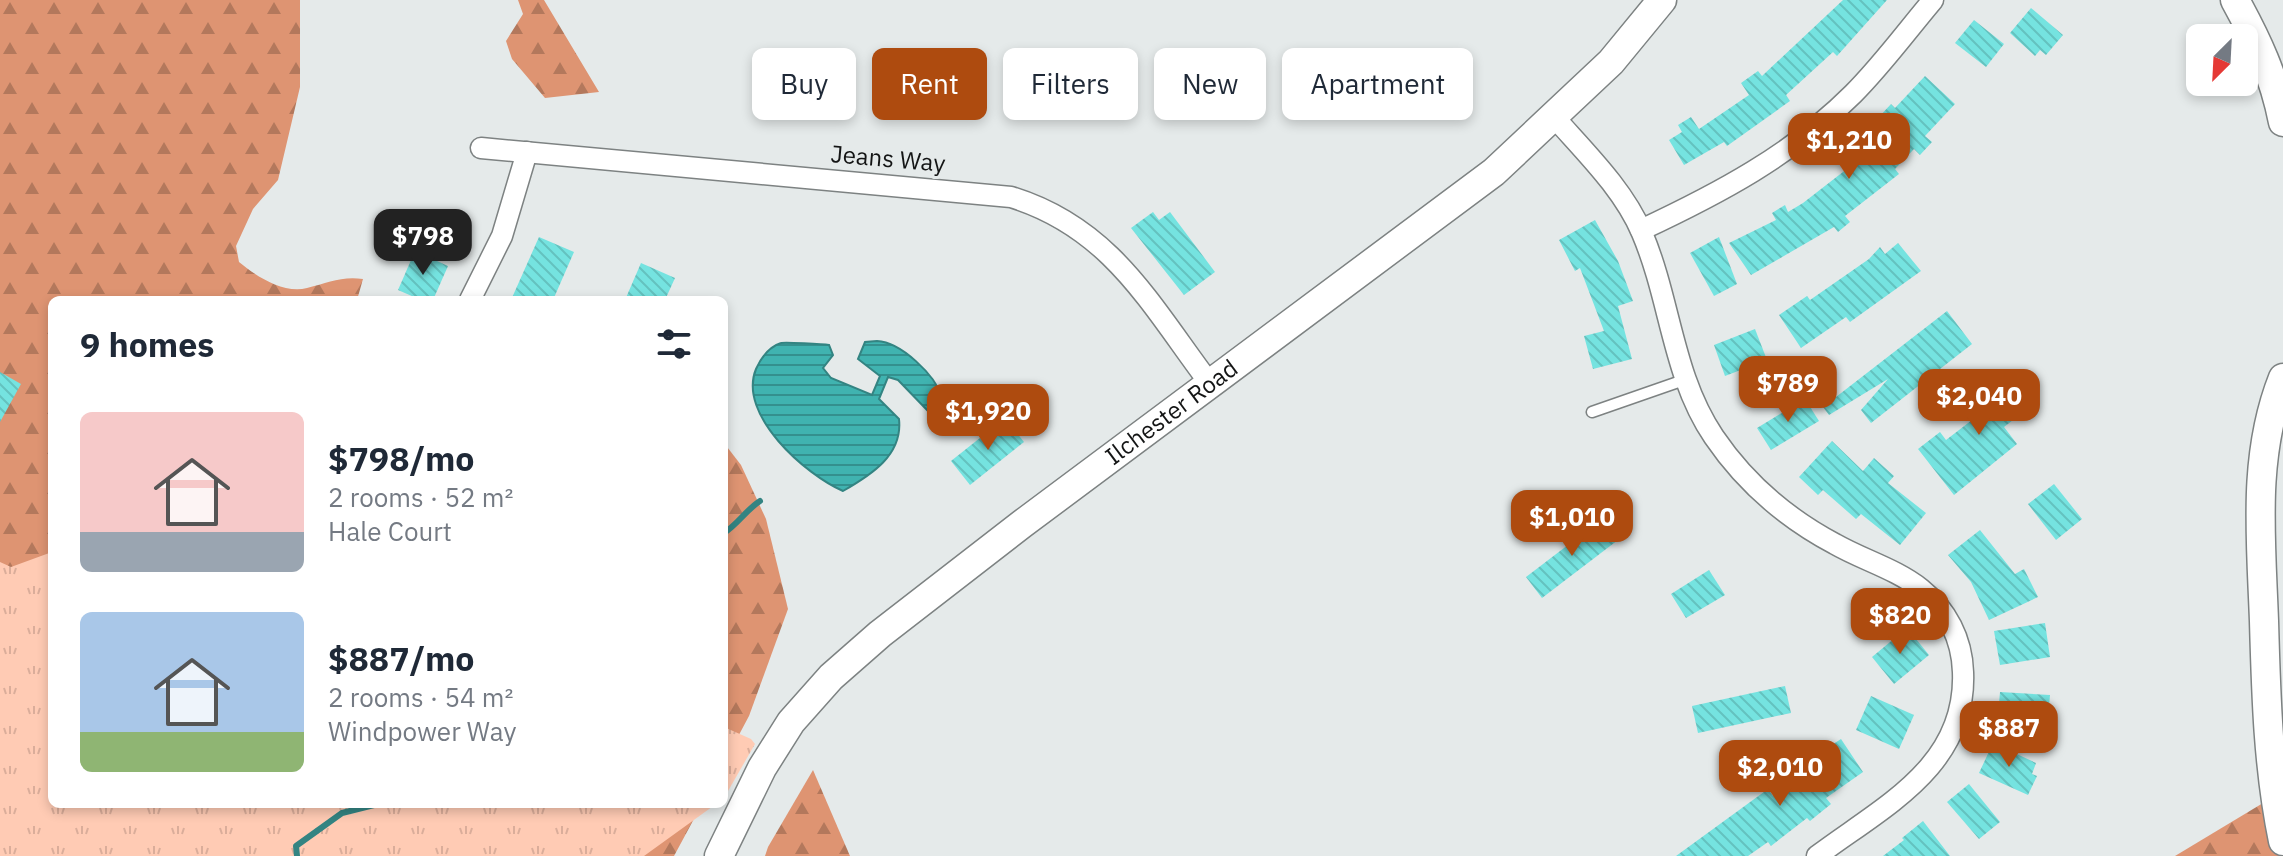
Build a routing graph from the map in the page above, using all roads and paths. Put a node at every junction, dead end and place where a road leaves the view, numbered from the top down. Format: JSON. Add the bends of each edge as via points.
{"nodes":[{"id":1,"x":1662,"y":0,"type":"edge"},
{"id":2,"x":1933,"y":0,"type":"edge"},
{"id":3,"x":2235,"y":0,"type":"edge"},
{"id":4,"x":1555,"y":118,"type":"junction"},
{"id":5,"x":2283,"y":122,"type":"edge"},
{"id":6,"x":481,"y":148,"type":"dead end"},
{"id":7,"x":527,"y":152,"type":"junction"},
{"id":8,"x":1641,"y":230,"type":"junction"},
{"id":9,"x":472,"y":296,"type":"edge"},
{"id":10,"x":2283,"y":378,"type":"edge"},
{"id":11,"x":1684,"y":380,"type":"junction"},
{"id":12,"x":1211,"y":385,"type":"junction"},
{"id":13,"x":1592,"y":412,"type":"dead end"},
{"id":14,"x":2283,"y":841,"type":"edge"},
{"id":15,"x":719,"y":856,"type":"edge"},
{"id":16,"x":1817,"y":856,"type":"edge"}],
"edges":[{"from":1,"to":4,"type":"street","name":"Ilchester Road"},
{"from":2,"to":8,"type":"street","via":[[1884,60],[1809,134],[1710,198]]},
{"from":3,"to":5,"type":"street","via":[[2263,51]]},
{"from":4,"to":8,"type":"street","via":[[1618,193]]},
{"from":4,"to":12,"type":"street","name":"Ilchester Road","via":[[1494,172]]},
{"from":6,"to":7,"type":"street","name":"Jeans Way"},
{"from":7,"to":9,"type":"street","via":[[502,236]]},
{"from":7,"to":12,"type":"street","name":"Jeans Way","via":[[1000,196],[1036,205],[1092,236]]},
{"from":8,"to":11,"type":"street"},
{"from":10,"to":14,"type":"street","via":[[2268,419],[2260,497],[2268,743]]},
{"from":11,"to":13,"type":"lane"},
{"from":11,"to":16,"type":"street","via":[[1713,435],[1756,489],[1814,532],[1919,588],[1954,629],[1963,656],[1961,708],[1941,756],[1914,783]]},
{"from":12,"to":15,"type":"street","name":"Ilchester Road","via":[[1022,524],[831,677],[791,722],[762,768]]}]}
